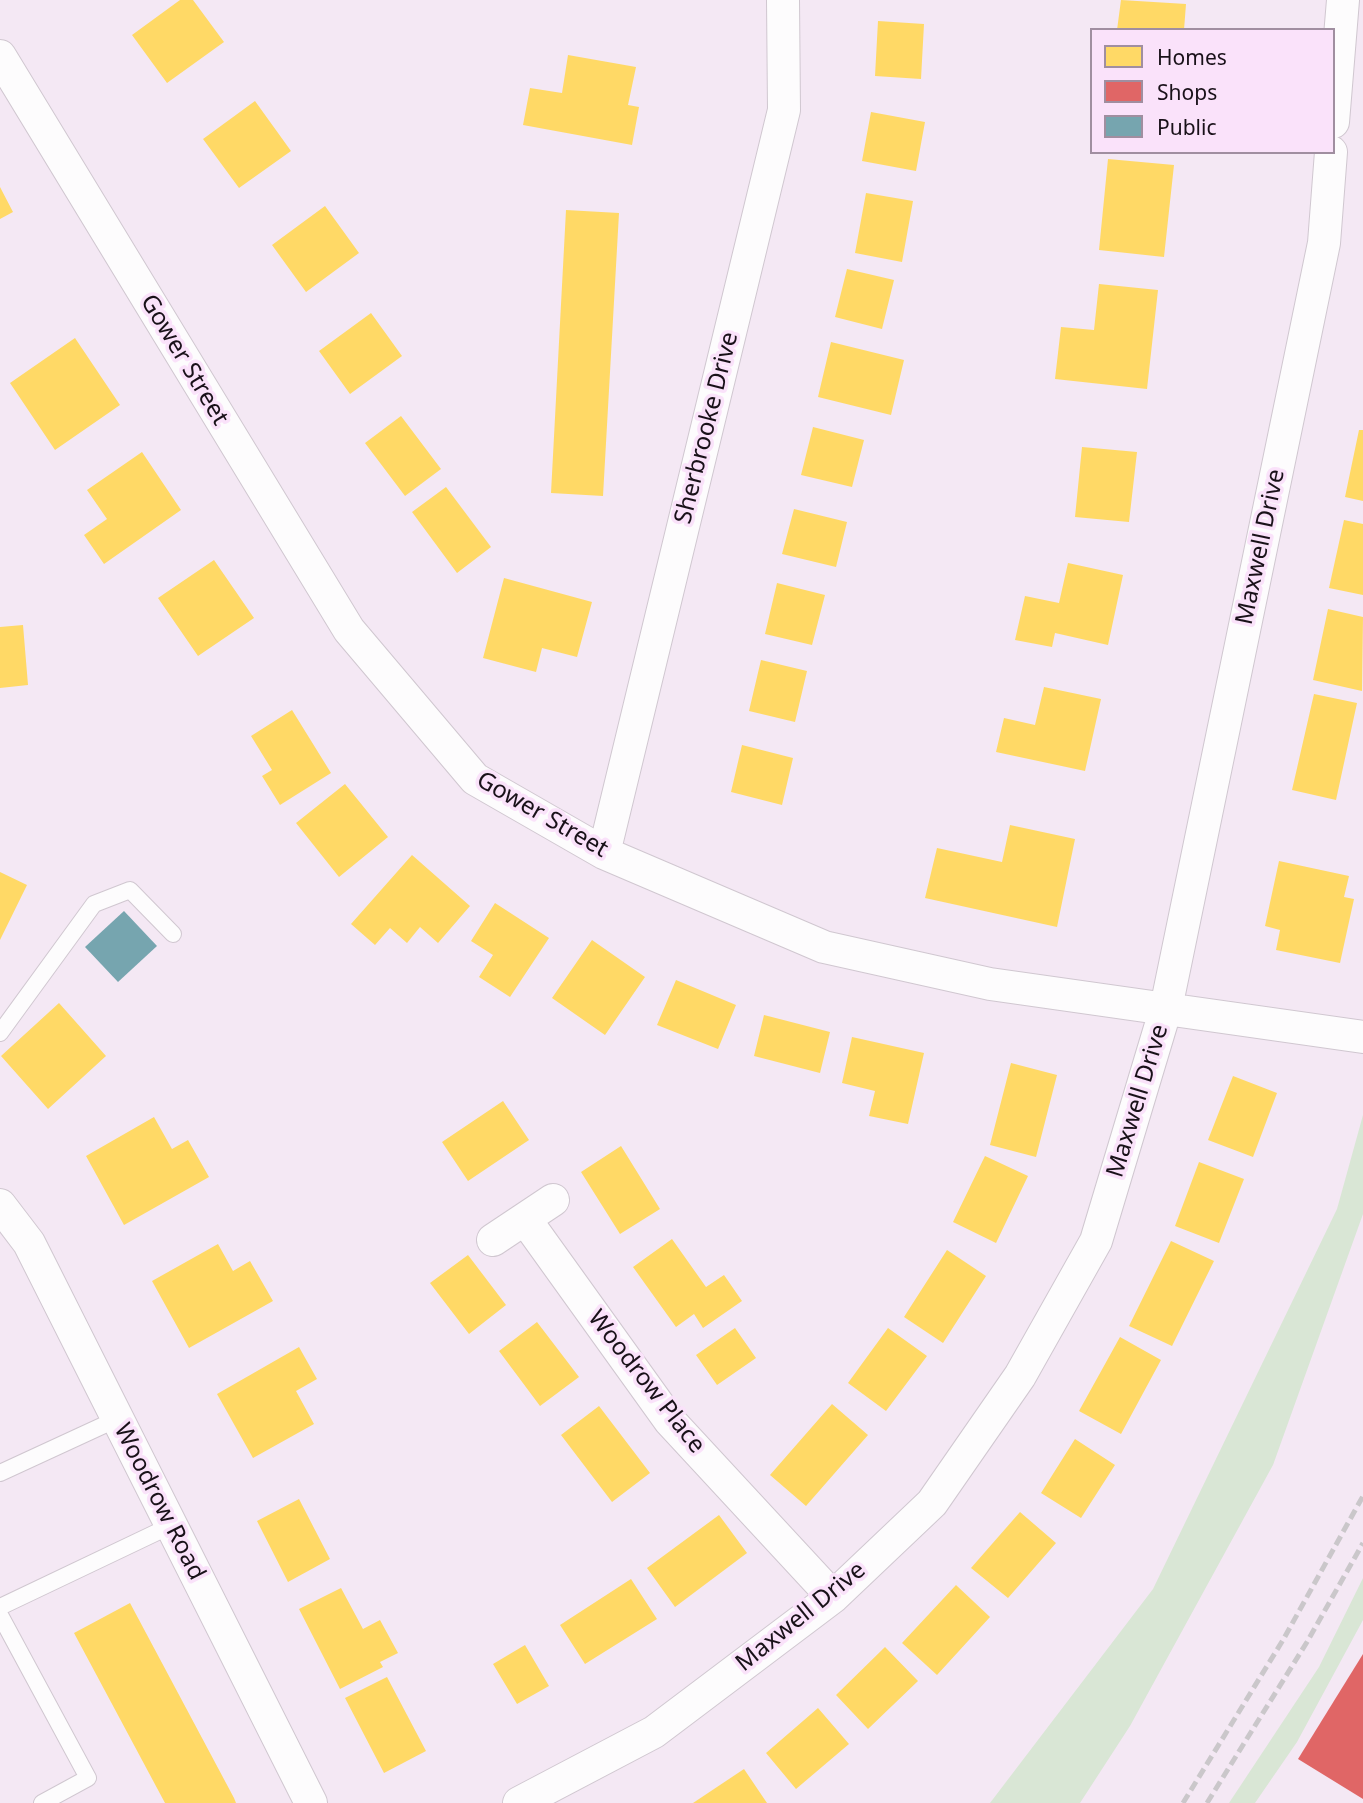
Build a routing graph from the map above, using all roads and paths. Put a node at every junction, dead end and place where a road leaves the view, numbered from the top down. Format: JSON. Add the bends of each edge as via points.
{"nodes":[{"id":1,"x":783,"y":0,"type":"edge"},
{"id":2,"x":1343,"y":0,"type":"edge"},
{"id":3,"x":0,"y":57,"type":"edge"},
{"id":4,"x":1335,"y":98,"type":"edge"},
{"id":5,"x":1331,"y":154,"type":"edge"},
{"id":6,"x":604,"y":853,"type":"junction"},
{"id":7,"x":173,"y":934,"type":"dead end"},
{"id":8,"x":1166,"y":1008,"type":"junction"},
{"id":9,"x":0,"y":1033,"type":"edge"},
{"id":10,"x":1363,"y":1037,"type":"edge"},
{"id":11,"x":553,"y":1200,"type":"dead end"},
{"id":12,"x":0,"y":1205,"type":"edge"},
{"id":13,"x":525,"y":1219,"type":"junction"},
{"id":14,"x":493,"y":1240,"type":"dead end"},
{"id":15,"x":117,"y":1419,"type":"junction"},
{"id":16,"x":0,"y":1473,"type":"edge"},
{"id":17,"x":170,"y":1525,"type":"junction"},
{"id":18,"x":833,"y":1597,"type":"junction"},
{"id":19,"x":0,"y":1607,"type":"edge"},
{"id":20,"x":0,"y":1615,"type":"edge"},
{"id":21,"x":42,"y":1803,"type":"edge"},
{"id":22,"x":311,"y":1803,"type":"edge"},
{"id":23,"x":519,"y":1803,"type":"edge"}],
"edges":[{"from":1,"to":6,"type":"street","name":"Sherbrooke Drive","via":[[784,110]]},
{"from":2,"to":4,"type":"street"},
{"from":3,"to":6,"type":"street","name":"Gower Street","via":[[349,630],[475,779]]},
{"from":5,"to":8,"type":"street","name":"Maxwell Drive","via":[[1324,243]]},
{"from":6,"to":8,"type":"street","name":"Gower Street","via":[[824,947],[990,984]]},
{"from":7,"to":9,"type":"lane","via":[[130,890],[94,904]]},
{"from":8,"to":10,"type":"street","name":"Gower Street"},
{"from":8,"to":18,"type":"street","name":"Maxwell Drive","via":[[1096,1241],[1020,1377],[932,1503]]},
{"from":11,"to":13,"type":"street"},
{"from":12,"to":15,"type":"street","name":"Woodrow Road","via":[[29,1243]]},
{"from":13,"to":14,"type":"street"},
{"from":13,"to":18,"type":"street","name":"Woodrow Place","via":[[670,1421]]},
{"from":15,"to":16,"type":"lane"},
{"from":15,"to":17,"type":"street","name":"Woodrow Road"},
{"from":17,"to":19,"type":"lane"},
{"from":17,"to":22,"type":"street","name":"Woodrow Road"},
{"from":18,"to":23,"type":"street","name":"Maxwell Drive","via":[[654,1732]]},
{"from":20,"to":21,"type":"lane","via":[[88,1778]]}]}
